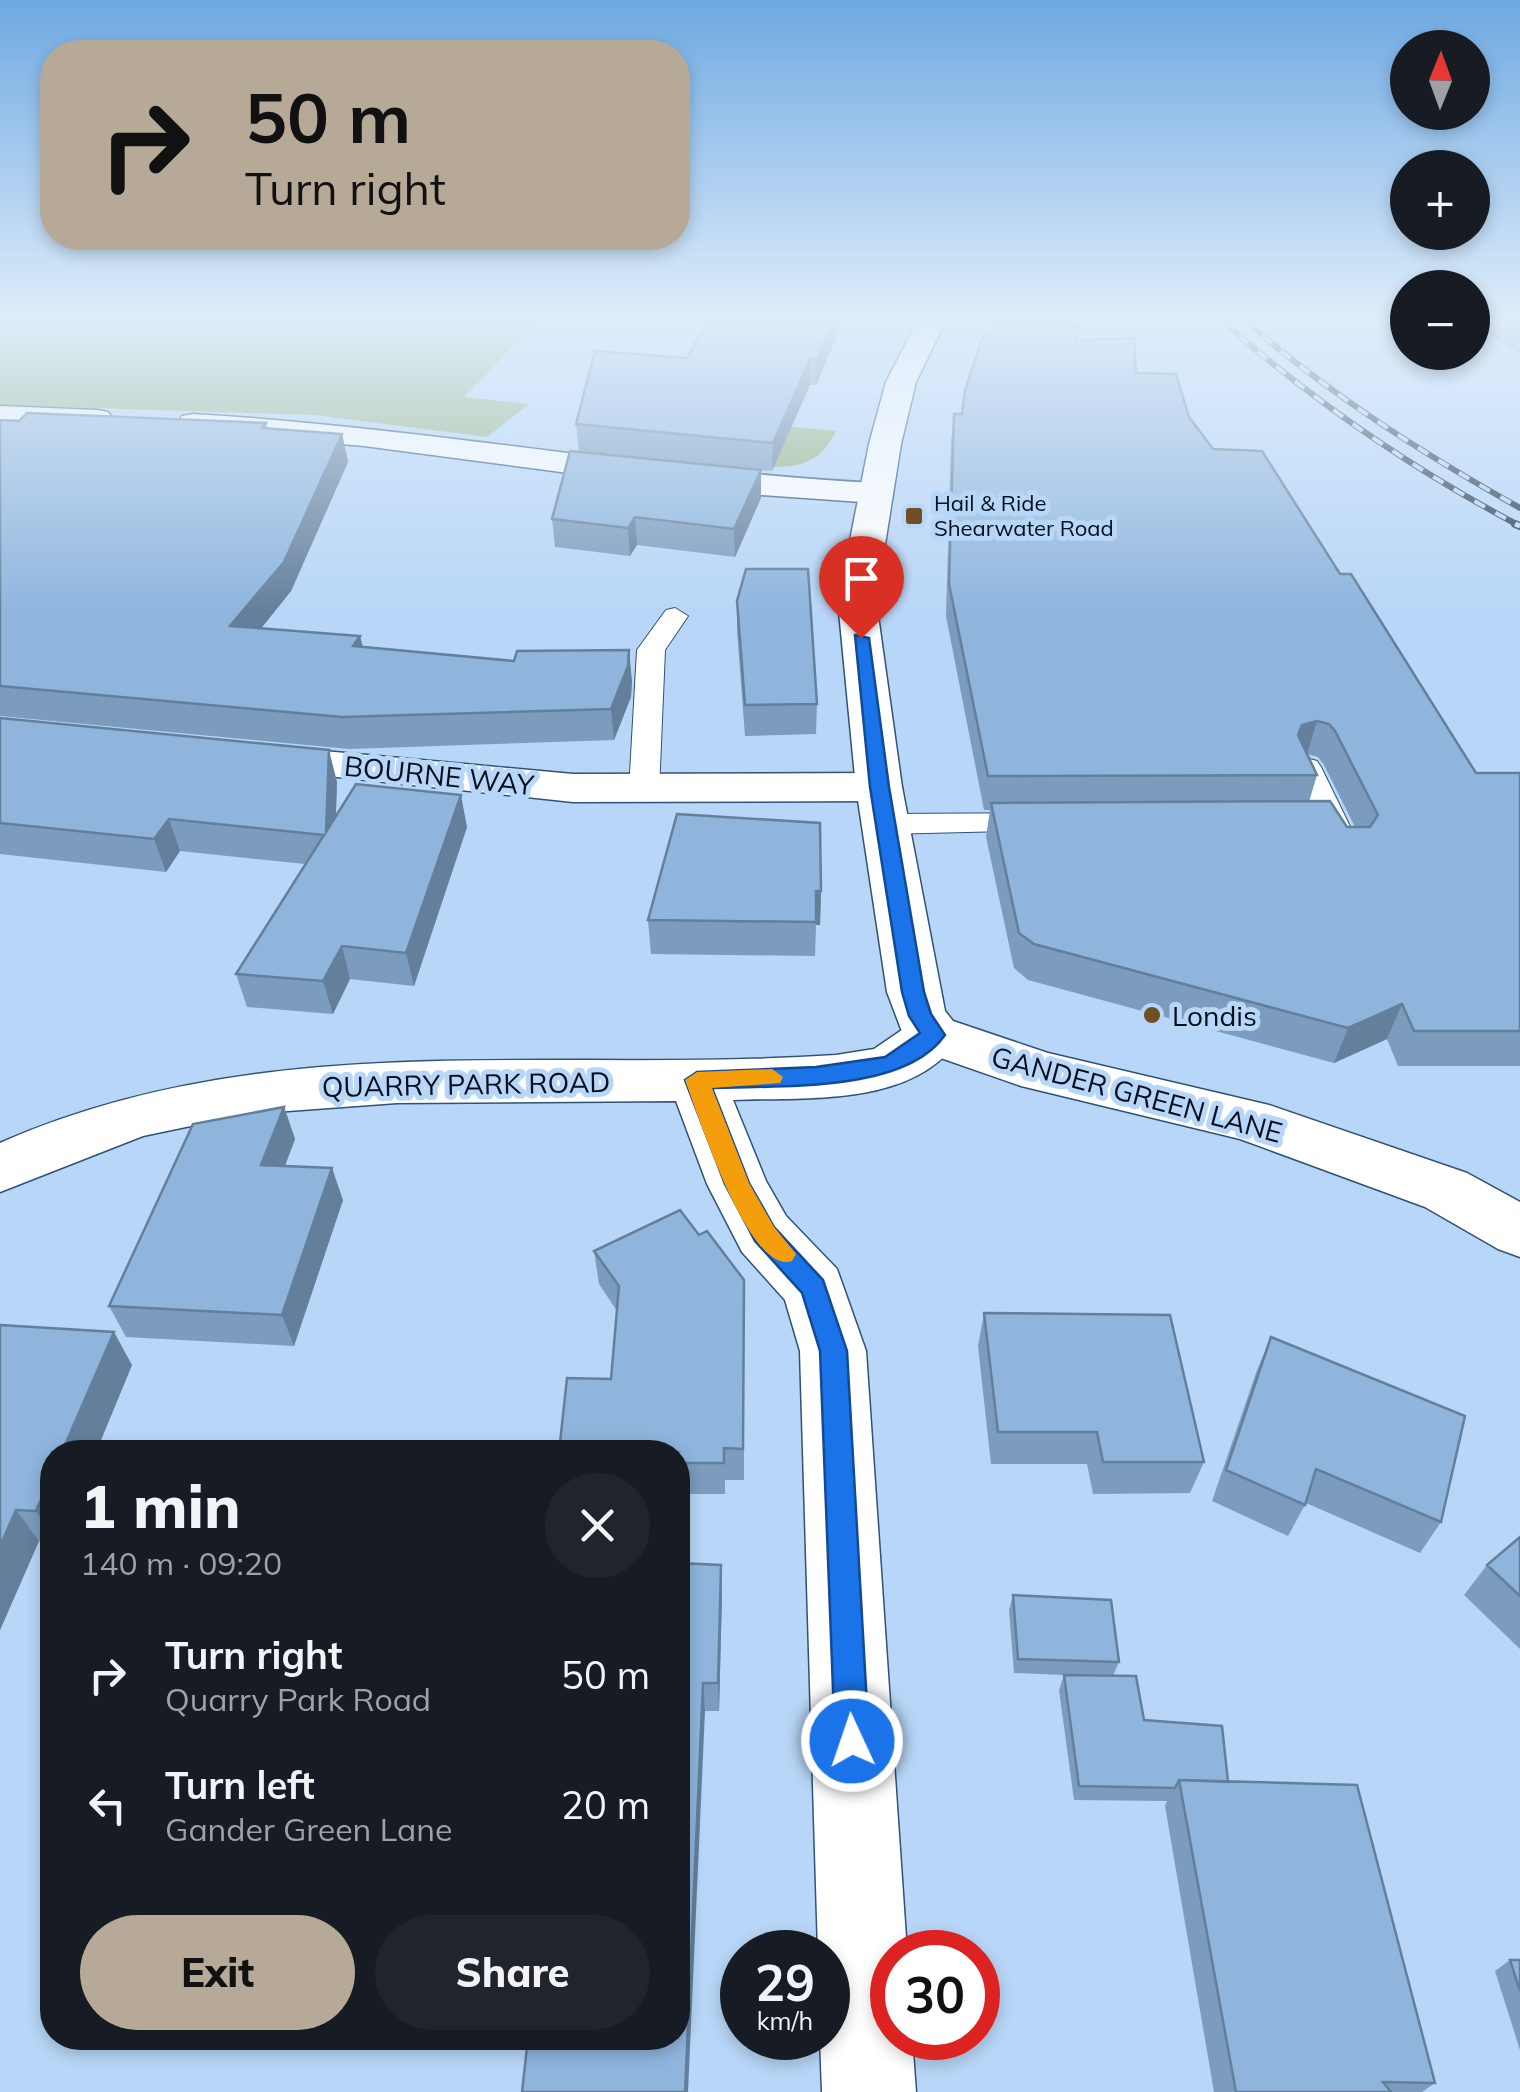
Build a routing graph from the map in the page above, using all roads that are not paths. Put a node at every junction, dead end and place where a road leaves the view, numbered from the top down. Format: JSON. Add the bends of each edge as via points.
{"nodes":[{"id":1,"x":47,"y":418,"type":"edge"},
{"id":2,"x":893,"y":418,"type":"edge"},
{"id":3,"x":876,"y":492,"type":"junction"},
{"id":4,"x":675,"y":616,"type":"dead end"},
{"id":5,"x":217,"y":754,"type":"edge"},
{"id":6,"x":1306,"y":767,"type":"edge"},
{"id":7,"x":644,"y":791,"type":"junction"},
{"id":8,"x":882,"y":805,"type":"junction"},
{"id":9,"x":1295,"y":822,"type":"edge"},
{"id":10,"x":1061,"y":823,"type":"edge"},
{"id":11,"x":934,"y":1035,"type":"junction"},
{"id":12,"x":697,"y":1080,"type":"junction"},
{"id":13,"x":0,"y":1168,"type":"edge"},
{"id":14,"x":1520,"y":1232,"type":"edge"},
{"id":15,"x":869,"y":2092,"type":"edge"}],
"edges":[{"from":1,"to":3,"type":"street","via":[[360,433],[638,474]]},
{"from":2,"to":3,"type":"street"},
{"from":3,"to":8,"type":"street","via":[[857,602]]},
{"from":4,"to":7,"type":"lane","via":[[651,650]]},
{"from":5,"to":7,"type":"street","name":"BOURNE WAY"},
{"from":6,"to":9,"type":"lane","via":[[1340,837]]},
{"from":7,"to":8,"type":"street","name":"BOURNE WAY"},
{"from":8,"to":10,"type":"lane"},
{"from":8,"to":11,"type":"street","via":[[913,992]]},
{"from":11,"to":12,"type":"street","name":"QUARRY PARK ROAD","via":[[891,1065]]},
{"from":11,"to":14,"type":"street","name":"GANDER GREEN LANE","via":[[1041,1072],[1249,1120],[1446,1190]]},
{"from":12,"to":13,"type":"street","name":"QUARRY PARK ROAD","via":[[279,1089],[147,1113]]},
{"from":12,"to":15,"type":"street","via":[[764,1234],[814,1288],[833,1351]]}]}
